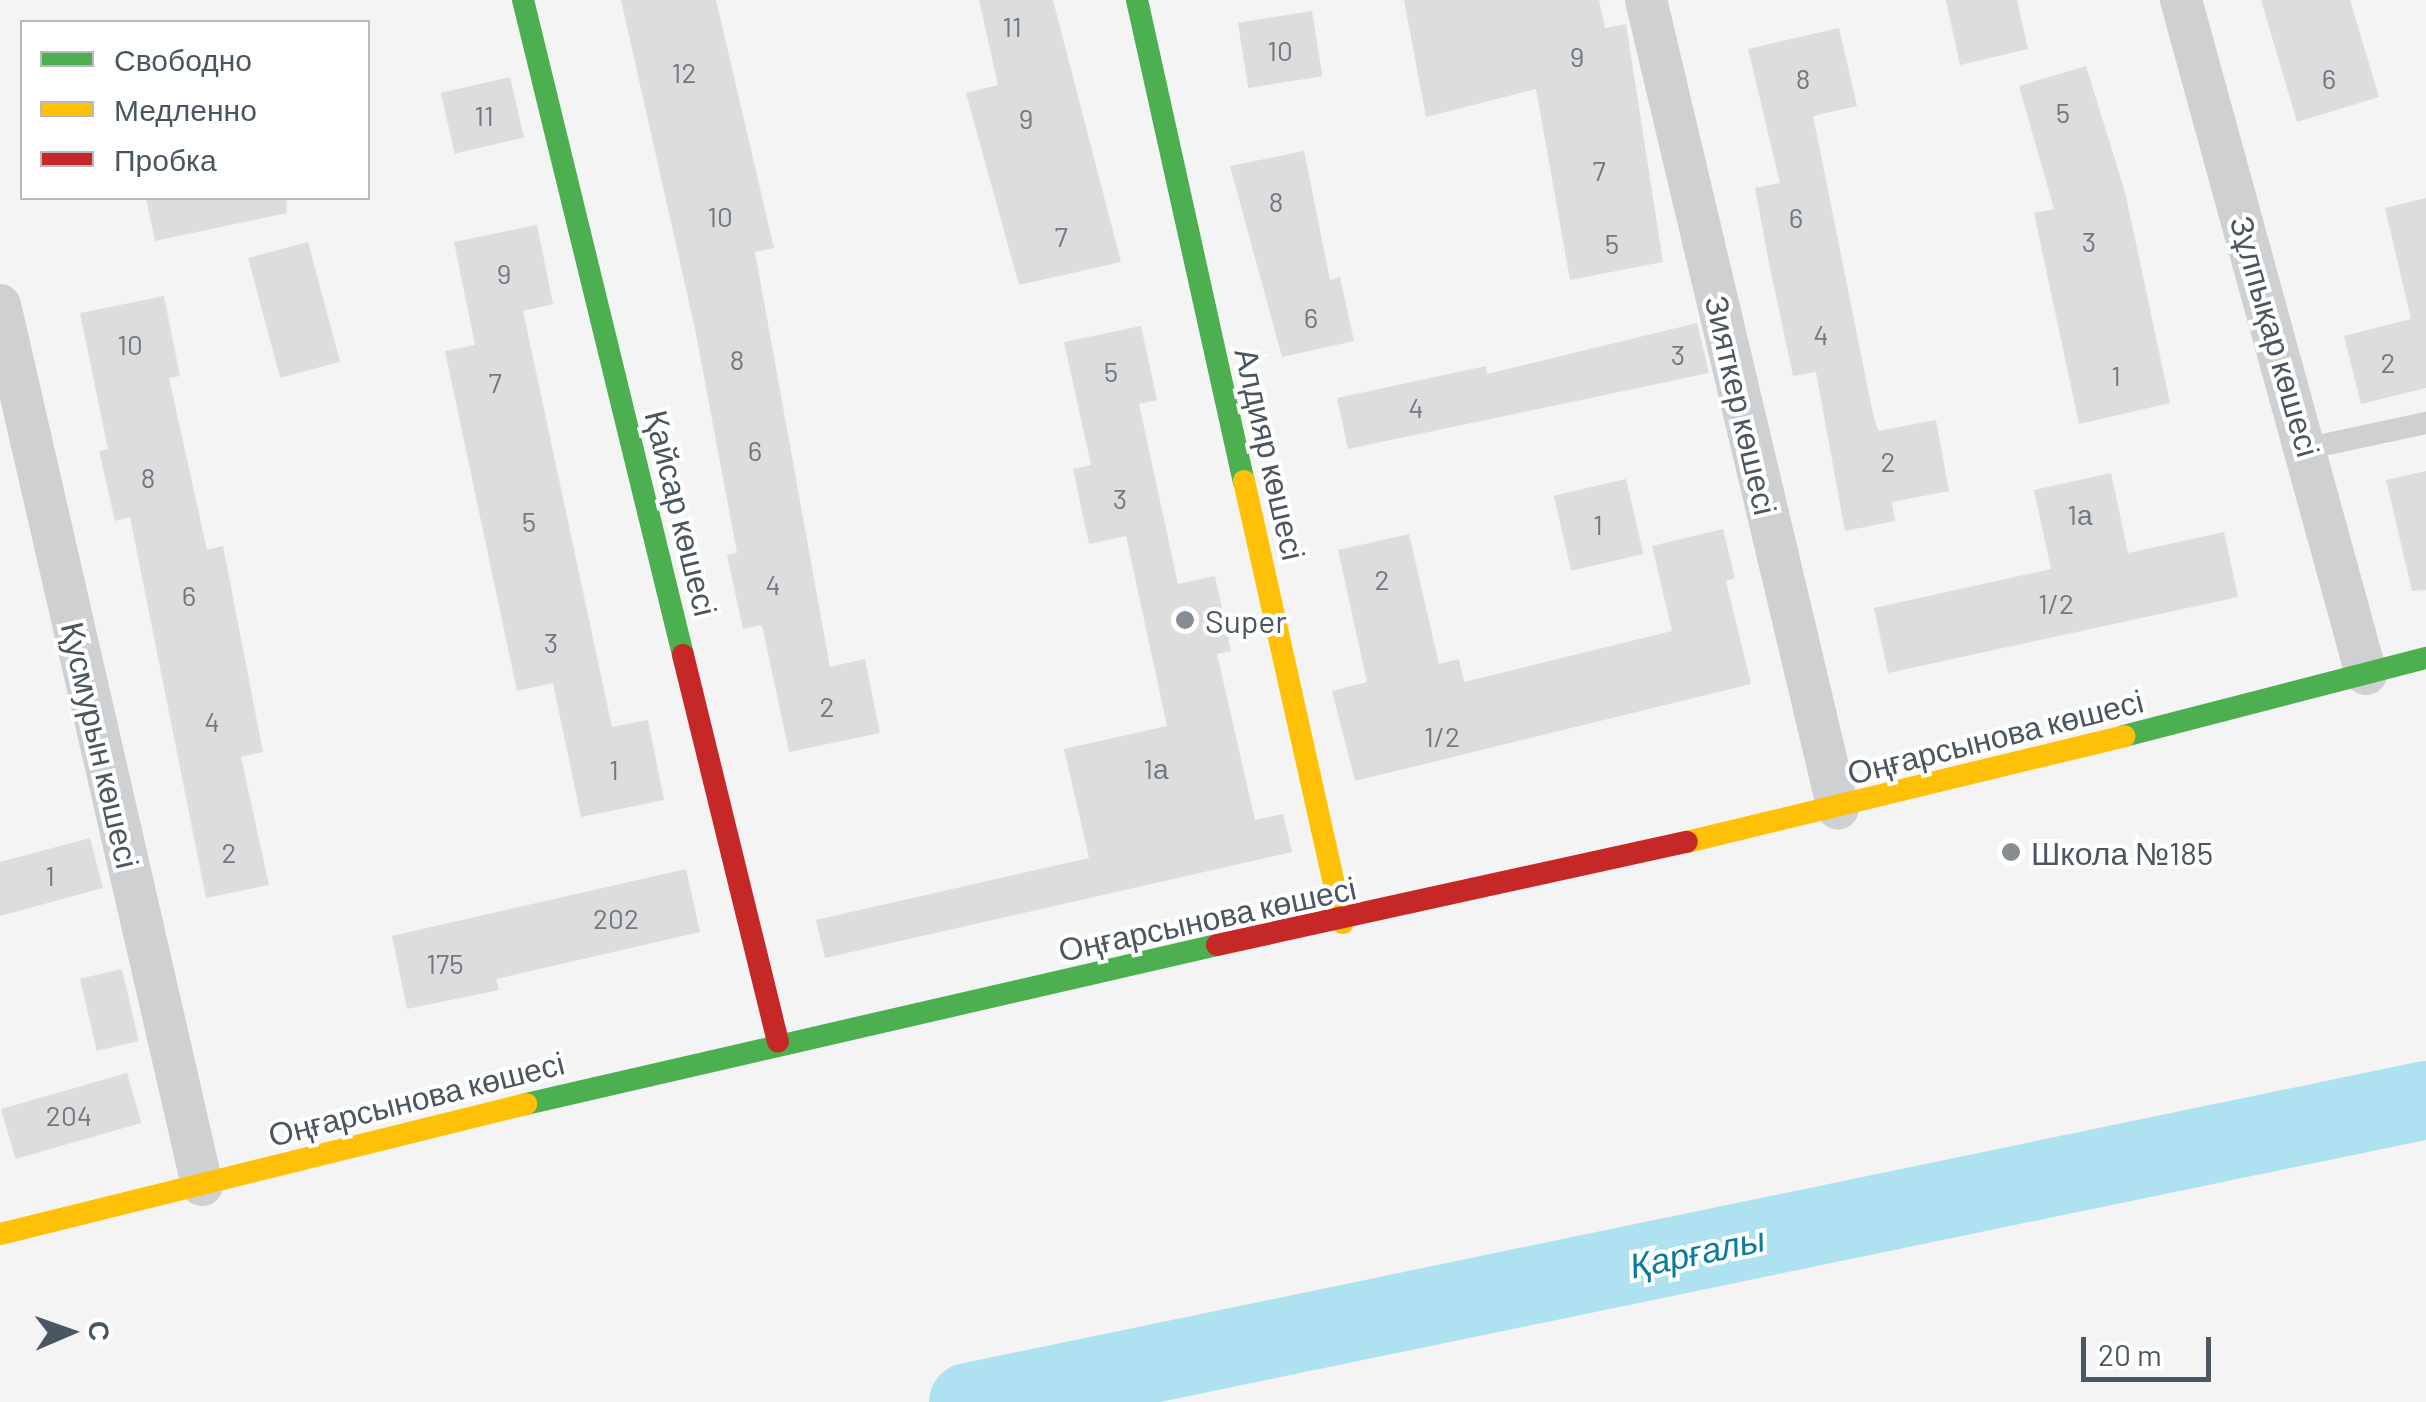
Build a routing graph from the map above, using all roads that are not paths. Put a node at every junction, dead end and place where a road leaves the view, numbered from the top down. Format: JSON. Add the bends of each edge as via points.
{"nodes":[{"id":1,"x":523,"y":0,"type":"edge"},
{"id":2,"x":1137,"y":0,"type":"edge"},
{"id":3,"x":1646,"y":0,"type":"edge"},
{"id":4,"x":2181,"y":0,"type":"edge"},
{"id":5,"x":0,"y":305,"type":"edge"},
{"id":6,"x":2426,"y":423,"type":"edge"},
{"id":7,"x":2309,"y":448,"type":"junction"},
{"id":8,"x":2426,"y":658,"type":"edge"},
{"id":9,"x":2366,"y":674,"type":"junction"},
{"id":10,"x":1838,"y":810,"type":"junction"},
{"id":11,"x":1343,"y":922,"type":"junction"},
{"id":12,"x":778,"y":1042,"type":"junction"},
{"id":13,"x":202,"y":1185,"type":"junction"},
{"id":14,"x":0,"y":1234,"type":"edge"}],
"edges":[{"from":1,"to":12,"type":"main road","name":"Қайсар көшесі"},
{"from":2,"to":11,"type":"main road","name":"Алдияр көшесі"},
{"from":3,"to":10,"type":"street","name":"Зияткер көшесі"},
{"from":4,"to":7,"type":"street","name":"Зұлпықар көшесі"},
{"from":5,"to":13,"type":"street","name":"Қусмурын көшесі"},
{"from":6,"to":7,"type":"lane"},
{"from":7,"to":9,"type":"street","name":"Зұлпықар көшесі"},
{"from":8,"to":9,"type":"main road","name":"Оңғарсынова көшесі"},
{"from":9,"to":10,"type":"main road","name":"Оңғарсынова көшесі"},
{"from":10,"to":11,"type":"main road","name":"Оңғарсынова көшесі"},
{"from":11,"to":12,"type":"main road","name":"Оңғарсынова көшесі"},
{"from":12,"to":13,"type":"main road","name":"Оңғарсынова көшесі"},
{"from":13,"to":14,"type":"main road","name":"Оңғарсынова көшесі"}]}
